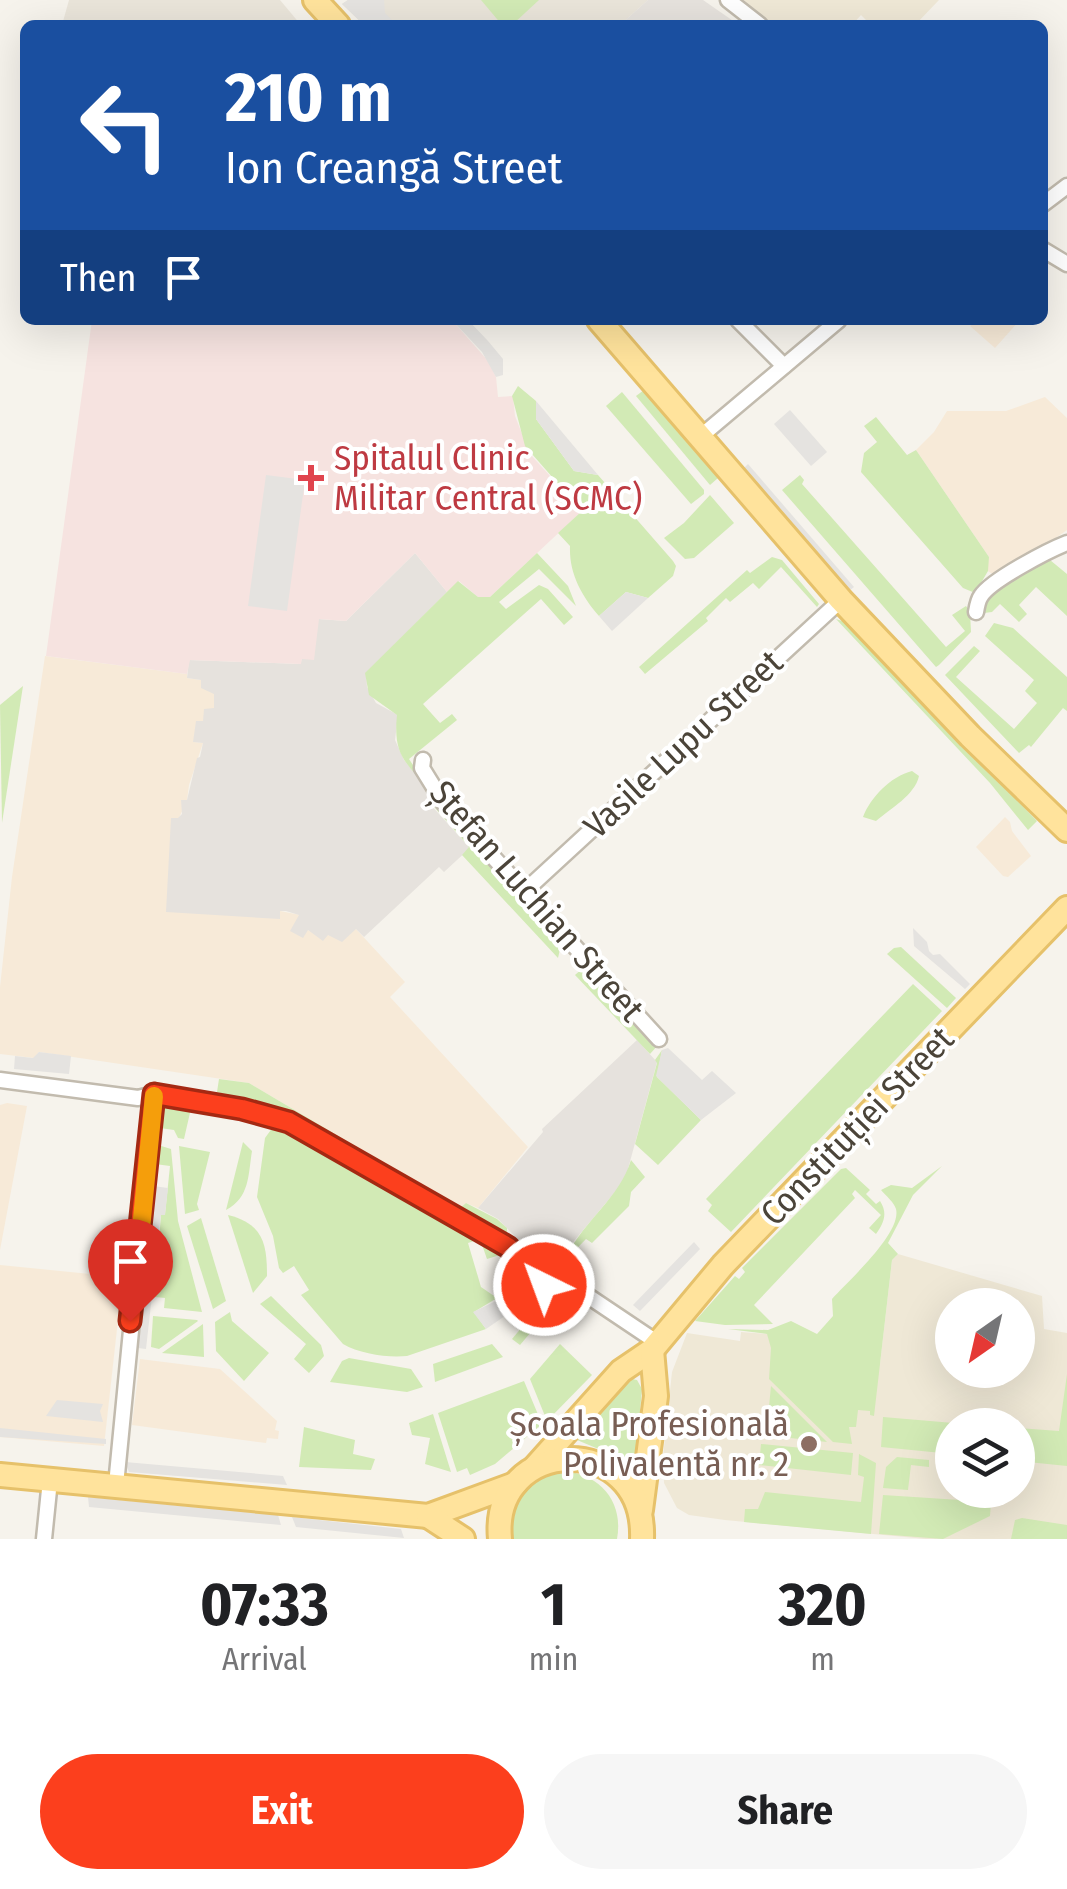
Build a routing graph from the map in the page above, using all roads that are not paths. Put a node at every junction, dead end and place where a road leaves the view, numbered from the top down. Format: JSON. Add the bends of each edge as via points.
{"nodes":[{"id":1,"x":315,"y":0,"type":"edge"},
{"id":2,"x":728,"y":0,"type":"edge"},
{"id":3,"x":333,"y":20,"type":"edge"},
{"id":4,"x":754,"y":20,"type":"edge"},
{"id":5,"x":603,"y":325,"type":"edge"},
{"id":6,"x":743,"y":325,"type":"edge"},
{"id":7,"x":832,"y":325,"type":"edge"},
{"id":8,"x":784,"y":366,"type":"junction"},
{"id":9,"x":700,"y":438,"type":"junction"},
{"id":10,"x":1067,"y":543,"type":"edge"},
{"id":11,"x":841,"y":600,"type":"junction"},
{"id":12,"x":976,"y":612,"type":"dead end"},
{"id":13,"x":423,"y":760,"type":"dead end"},
{"id":14,"x":1067,"y":830,"type":"edge"},
{"id":15,"x":526,"y":890,"type":"junction"},
{"id":16,"x":1067,"y":908,"type":"edge"},
{"id":17,"x":660,"y":1039,"type":"dead end"},
{"id":18,"x":0,"y":1080,"type":"edge"},
{"id":19,"x":154,"y":1094,"type":"junction"},
{"id":20,"x":655,"y":1346,"type":"junction"},
{"id":21,"x":535,"y":1466,"type":"junction"},
{"id":22,"x":0,"y":1474,"type":"edge"},
{"id":23,"x":50,"y":1480,"type":"junction"},
{"id":24,"x":515,"y":1484,"type":"junction"},
{"id":25,"x":116,"y":1485,"type":"junction"},
{"id":26,"x":641,"y":1512,"type":"junction"},
{"id":27,"x":428,"y":1516,"type":"junction"},
{"id":28,"x":649,"y":1538,"type":"edge"},
{"id":29,"x":44,"y":1539,"type":"edge"},
{"id":30,"x":463,"y":1539,"type":"edge"},
{"id":31,"x":500,"y":1539,"type":"edge"}],
"edges":[{"from":1,"to":3,"type":"main road"},
{"from":2,"to":4,"type":"street"},
{"from":5,"to":9,"type":"main road"},
{"from":6,"to":8,"type":"street"},
{"from":7,"to":8,"type":"street"},
{"from":8,"to":9,"type":"street"},
{"from":9,"to":11,"type":"main road"},
{"from":10,"to":12,"type":"street","via":[[988,589]]},
{"from":11,"to":14,"type":"main road"},
{"from":11,"to":15,"type":"street","name":"Vasile Lupu Street"},
{"from":13,"to":15,"type":"street","name":"Ștefan Luchian Street","via":[[444,802]]},
{"from":15,"to":17,"type":"street","name":"Ștefan Luchian Street"},
{"from":16,"to":20,"type":"main road","name":"Constituției Street","via":[[723,1265]]},
{"from":18,"to":19,"type":"street","via":[[138,1098]]},
{"from":19,"to":20,"type":"street","via":[[289,1122],[508,1247],[544,1285],[585,1294]]},
{"from":19,"to":25,"type":"street"},
{"from":20,"to":21,"type":"main road","name":"Constituției Street","via":[[622,1371]]},
{"from":20,"to":26,"type":"main road","via":[[656,1396]]},
{"from":21,"to":24,"type":"main road","name":"Constituției Street"},
{"from":21,"to":26,"type":"main road","via":[[567,1458],[599,1463],[618,1475]]},
{"from":22,"to":23,"type":"main road"},
{"from":23,"to":25,"type":"main road"},
{"from":23,"to":29,"type":"street"},
{"from":24,"to":27,"type":"main road"},
{"from":24,"to":31,"type":"main road","via":[[502,1507]]},
{"from":25,"to":27,"type":"main road"},
{"from":26,"to":28,"type":"main road"},
{"from":27,"to":30,"type":"main road"}]}
